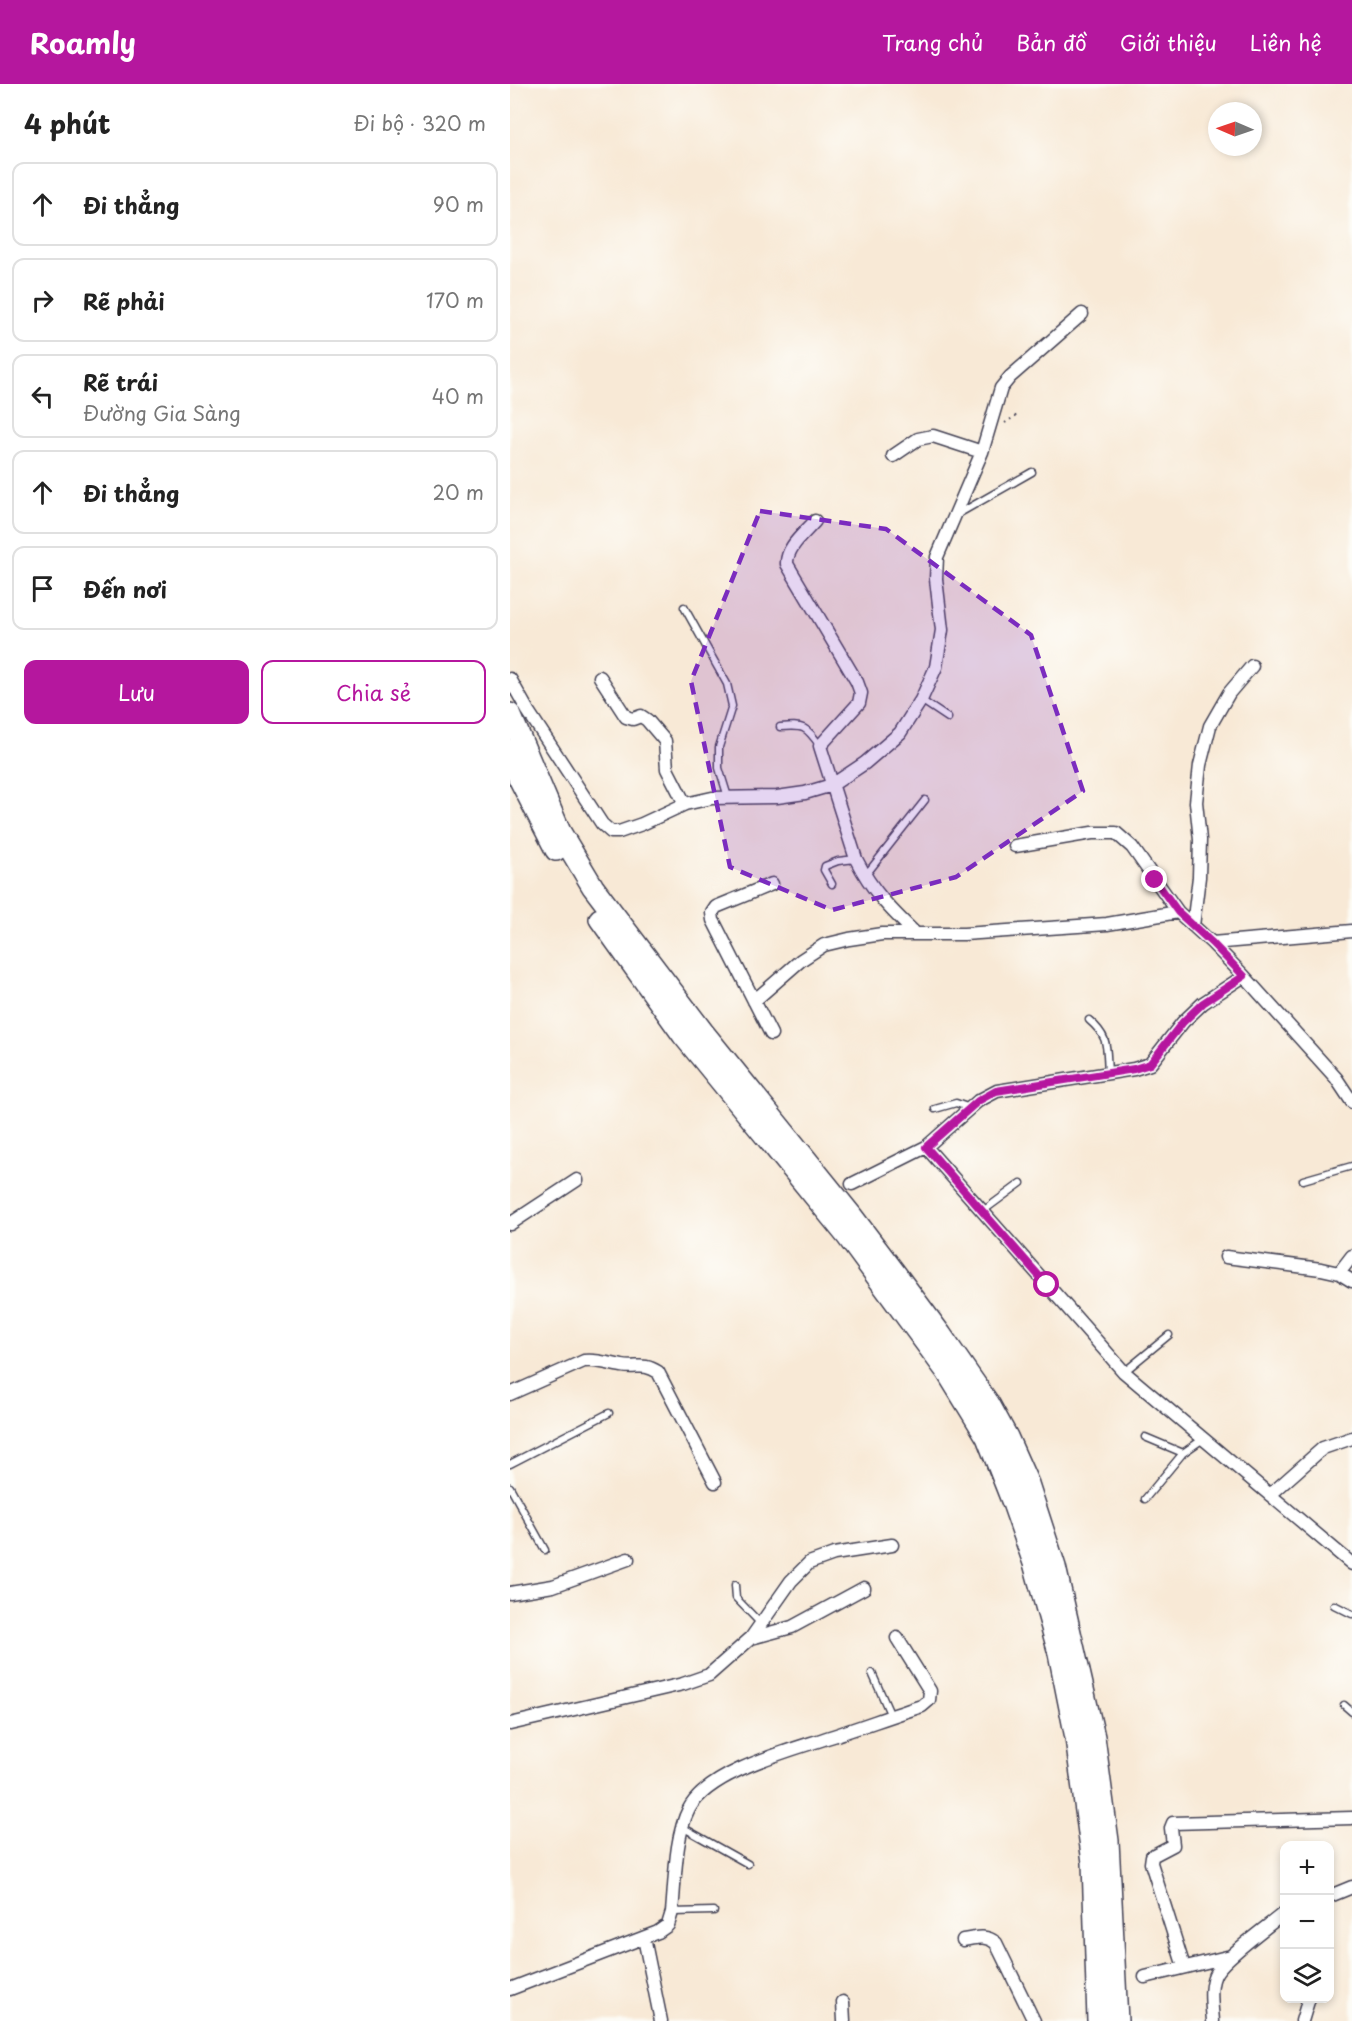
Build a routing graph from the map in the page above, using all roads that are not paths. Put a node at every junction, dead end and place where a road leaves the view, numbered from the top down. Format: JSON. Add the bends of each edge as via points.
{"nodes":[{"id":1,"x":1082,"y":314,"type":"dead end"},
{"id":2,"x":982,"y":452,"type":"junction"},
{"id":3,"x":893,"y":456,"type":"dead end"},
{"id":4,"x":1032,"y":472,"type":"dead end"},
{"id":5,"x":955,"y":516,"type":"junction"},
{"id":6,"x":815,"y":520,"type":"dead end"},
{"id":7,"x":684,"y":607,"type":"dead end"},
{"id":8,"x":1252,"y":666,"type":"dead end"},
{"id":9,"x":600,"y":677,"type":"dead end"},
{"id":10,"x":510,"y":679,"type":"edge"},
{"id":11,"x":921,"y":700,"type":"junction"},
{"id":12,"x":510,"y":714,"type":"edge"},
{"id":13,"x":948,"y":718,"type":"dead end"},
{"id":14,"x":780,"y":727,"type":"dead end"},
{"id":15,"x":820,"y":746,"type":"junction"},
{"id":16,"x":510,"y":750,"type":"edge"},
{"id":17,"x":832,"y":785,"type":"junction"},
{"id":18,"x":729,"y":798,"type":"junction"},
{"id":19,"x":925,"y":800,"type":"dead end"},
{"id":20,"x":685,"y":804,"type":"junction"},
{"id":21,"x":1015,"y":846,"type":"dead end"},
{"id":22,"x":856,"y":859,"type":"junction"},
{"id":23,"x":865,"y":877,"type":"junction"},
{"id":24,"x":772,"y":884,"type":"dead end"},
{"id":25,"x":832,"y":884,"type":"dead end"},
{"id":26,"x":1178,"y":912,"type":"junction"},
{"id":27,"x":1193,"y":926,"type":"junction"},
{"id":28,"x":1352,"y":931,"type":"edge"},
{"id":29,"x":916,"y":934,"type":"junction"},
{"id":30,"x":1212,"y":943,"type":"junction"},
{"id":31,"x":1244,"y":976,"type":"junction"},
{"id":32,"x":754,"y":1000,"type":"junction"},
{"id":33,"x":1089,"y":1020,"type":"dead end"},
{"id":34,"x":771,"y":1034,"type":"dead end"},
{"id":35,"x":1108,"y":1073,"type":"junction"},
{"id":36,"x":1352,"y":1102,"type":"edge"},
{"id":37,"x":970,"y":1108,"type":"junction"},
{"id":38,"x":934,"y":1109,"type":"dead end"},
{"id":39,"x":926,"y":1147,"type":"junction"},
{"id":40,"x":1352,"y":1166,"type":"edge"},
{"id":41,"x":578,"y":1180,"type":"dead end"},
{"id":42,"x":1303,"y":1180,"type":"dead end"},
{"id":43,"x":1021,"y":1182,"type":"dead end"},
{"id":44,"x":852,"y":1184,"type":"dead end"},
{"id":45,"x":982,"y":1212,"type":"junction"},
{"id":46,"x":510,"y":1224,"type":"edge"},
{"id":47,"x":1226,"y":1257,"type":"dead end"},
{"id":48,"x":1352,"y":1257,"type":"edge"},
{"id":49,"x":1339,"y":1273,"type":"junction"},
{"id":50,"x":1352,"y":1281,"type":"edge"},
{"id":51,"x":1169,"y":1335,"type":"dead end"},
{"id":52,"x":1124,"y":1372,"type":"junction"},
{"id":53,"x":510,"y":1394,"type":"edge"},
{"id":54,"x":609,"y":1413,"type":"dead end"},
{"id":55,"x":1145,"y":1437,"type":"dead end"},
{"id":56,"x":1352,"y":1438,"type":"edge"},
{"id":57,"x":1203,"y":1439,"type":"junction"},
{"id":58,"x":1184,"y":1453,"type":"junction"},
{"id":59,"x":510,"y":1464,"type":"edge"},
{"id":60,"x":715,"y":1482,"type":"dead end"},
{"id":61,"x":510,"y":1487,"type":"edge"},
{"id":62,"x":1270,"y":1495,"type":"junction"},
{"id":63,"x":1145,"y":1499,"type":"dead end"},
{"id":64,"x":892,"y":1545,"type":"dead end"},
{"id":65,"x":545,"y":1550,"type":"dead end"},
{"id":66,"x":628,"y":1558,"type":"dead end"},
{"id":67,"x":1352,"y":1564,"type":"edge"},
{"id":68,"x":735,"y":1586,"type":"dead end"},
{"id":69,"x":864,"y":1588,"type":"dead end"},
{"id":70,"x":510,"y":1593,"type":"edge"},
{"id":71,"x":1334,"y":1605,"type":"dead end"},
{"id":72,"x":1352,"y":1614,"type":"edge"},
{"id":73,"x":761,"y":1624,"type":"junction"},
{"id":74,"x":751,"y":1638,"type":"junction"},
{"id":75,"x":897,"y":1638,"type":"dead end"},
{"id":76,"x":872,"y":1673,"type":"dead end"},
{"id":77,"x":1344,"y":1705,"type":"dead end"},
{"id":78,"x":1352,"y":1712,"type":"edge"},
{"id":79,"x":891,"y":1716,"type":"junction"},
{"id":80,"x":510,"y":1725,"type":"edge"},
{"id":81,"x":1352,"y":1818,"type":"edge"},
{"id":82,"x":682,"y":1826,"type":"junction"},
{"id":83,"x":748,"y":1864,"type":"dead end"},
{"id":84,"x":1352,"y":1887,"type":"edge"},
{"id":85,"x":1332,"y":1895,"type":"edge"},
{"id":86,"x":714,"y":1911,"type":"dead end"},
{"id":87,"x":672,"y":1912,"type":"junction"},
{"id":88,"x":1280,"y":1916,"type":"edge"},
{"id":89,"x":644,"y":1938,"type":"junction"},
{"id":90,"x":963,"y":1940,"type":"dead end"},
{"id":91,"x":1233,"y":1955,"type":"junction"},
{"id":92,"x":1184,"y":1967,"type":"junction"},
{"id":93,"x":1145,"y":1977,"type":"dead end"},
{"id":94,"x":510,"y":1989,"type":"edge"},
{"id":95,"x":843,"y":2002,"type":"dead end"},
{"id":96,"x":1307,"y":2003,"type":"edge"},
{"id":97,"x":661,"y":2021,"type":"edge"},
{"id":98,"x":844,"y":2021,"type":"edge"},
{"id":99,"x":1034,"y":2021,"type":"edge"},
{"id":100,"x":1098,"y":2021,"type":"edge"},
{"id":101,"x":1118,"y":2021,"type":"edge"},
{"id":102,"x":1213,"y":2021,"type":"edge"},
{"id":103,"x":1302,"y":2021,"type":"edge"}],
"edges":[{"from":1,"to":2,"type":"street","via":[[1001,388]]},
{"from":2,"to":3,"type":"street","via":[[933,436],[918,440]]},
{"from":2,"to":5,"type":"street"},
{"from":4,"to":5,"type":"lane"},
{"from":5,"to":11,"type":"street","via":[[937,557],[942,630],[936,668]]},
{"from":6,"to":15,"type":"street","via":[[786,556],[787,564],[861,693],[859,703]]},
{"from":7,"to":18,"type":"lane","via":[[727,684],[732,706],[719,747],[719,768]]},
{"from":8,"to":27,"type":"street","via":[[1229,693],[1210,726],[1200,765],[1196,802],[1199,877]]},
{"from":9,"to":20,"type":"street","via":[[626,717],[641,716],[648,720],[665,741],[668,769]]},
{"from":10,"to":20,"type":"street","via":[[602,824],[611,832],[642,824]]},
{"from":11,"to":13,"type":"lane"},
{"from":11,"to":17,"type":"street","via":[[900,733]]},
{"from":12,"to":101,"type":"highway","via":[[560,832],[593,887],[902,1282],[989,1404],[1007,1437],[1028,1484],[1055,1567],[1094,1737],[1109,1863]]},
{"from":14,"to":15,"type":"lane","via":[[803,726]]},
{"from":15,"to":17,"type":"street"},
{"from":16,"to":100,"type":"highway","via":[[541,823],[576,885],[683,1035],[854,1245],[947,1372],[987,1437],[1034,1563],[1059,1653],[1076,1738],[1093,1862]]},
{"from":17,"to":18,"type":"street","via":[[777,797]]},
{"from":17,"to":22,"type":"street"},
{"from":18,"to":20,"type":"street"},
{"from":19,"to":23,"type":"lane"},
{"from":21,"to":26,"type":"street","via":[[1092,833],[1116,833],[1132,847]]},
{"from":22,"to":23,"type":"street"},
{"from":22,"to":25,"type":"lane","via":[[825,866]]},
{"from":23,"to":29,"type":"street","via":[[885,904]]},
{"from":24,"to":32,"type":"street","via":[[716,907],[712,913]]},
{"from":26,"to":27,"type":"street"},
{"from":26,"to":29,"type":"street","via":[[1107,924]]},
{"from":27,"to":30,"type":"street"},
{"from":28,"to":30,"type":"street"},
{"from":29,"to":32,"type":"street","via":[[882,934],[824,945]]},
{"from":30,"to":31,"type":"street"},
{"from":31,"to":35,"type":"street","via":[[1203,1003],[1150,1064]]},
{"from":31,"to":36,"type":"street","via":[[1336,1078]]},
{"from":32,"to":34,"type":"street"},
{"from":33,"to":35,"type":"lane","via":[[1102,1031],[1106,1042]]},
{"from":35,"to":37,"type":"street","via":[[996,1091]]},
{"from":37,"to":38,"type":"lane","via":[[956,1103]]},
{"from":37,"to":39,"type":"street"},
{"from":39,"to":44,"type":"street"},
{"from":39,"to":45,"type":"street"},
{"from":40,"to":42,"type":"lane"},
{"from":41,"to":46,"type":"street"},
{"from":43,"to":45,"type":"lane"},
{"from":45,"to":52,"type":"street"},
{"from":47,"to":49,"type":"street"},
{"from":48,"to":49,"type":"street"},
{"from":49,"to":50,"type":"street"},
{"from":51,"to":52,"type":"lane"},
{"from":52,"to":57,"type":"street"},
{"from":53,"to":60,"type":"street","via":[[584,1361],[649,1366],[658,1372]]},
{"from":54,"to":59,"type":"lane"},
{"from":55,"to":58,"type":"lane"},
{"from":56,"to":62,"type":"street","via":[[1323,1448]]},
{"from":57,"to":58,"type":"lane"},
{"from":57,"to":62,"type":"street"},
{"from":58,"to":63,"type":"lane"},
{"from":61,"to":65,"type":"lane"},
{"from":62,"to":67,"type":"street"},
{"from":64,"to":73,"type":"street","via":[[834,1554],[809,1563],[791,1581]]},
{"from":66,"to":70,"type":"street","via":[[553,1586]]},
{"from":68,"to":73,"type":"lane","via":[[736,1598]]},
{"from":69,"to":74,"type":"street","via":[[792,1628]]},
{"from":71,"to":72,"type":"lane"},
{"from":73,"to":74,"type":"street"},
{"from":74,"to":80,"type":"street","via":[[709,1675]]},
{"from":75,"to":79,"type":"street","via":[[930,1691],[929,1700],[922,1706]]},
{"from":76,"to":79,"type":"lane"},
{"from":77,"to":78,"type":"lane"},
{"from":79,"to":82,"type":"street","via":[[732,1773],[709,1786],[690,1806]]},
{"from":81,"to":92,"type":"street","via":[[1173,1823],[1173,1845],[1152,1856],[1151,1863]]},
{"from":82,"to":83,"type":"lane"},
{"from":82,"to":87,"type":"street"},
{"from":84,"to":85,"type":"street"},
{"from":86,"to":87,"type":"lane"},
{"from":87,"to":89,"type":"street","via":[[668,1925]]},
{"from":88,"to":91,"type":"street"},
{"from":89,"to":94,"type":"street"},
{"from":89,"to":97,"type":"street"},
{"from":90,"to":99,"type":"street","via":[[983,1937],[996,1943]]},
{"from":91,"to":92,"type":"street"},
{"from":91,"to":102,"type":"street","via":[[1216,1972],[1211,1998]]},
{"from":92,"to":93,"type":"street"},
{"from":95,"to":98,"type":"street"},
{"from":96,"to":103,"type":"street"}]}
